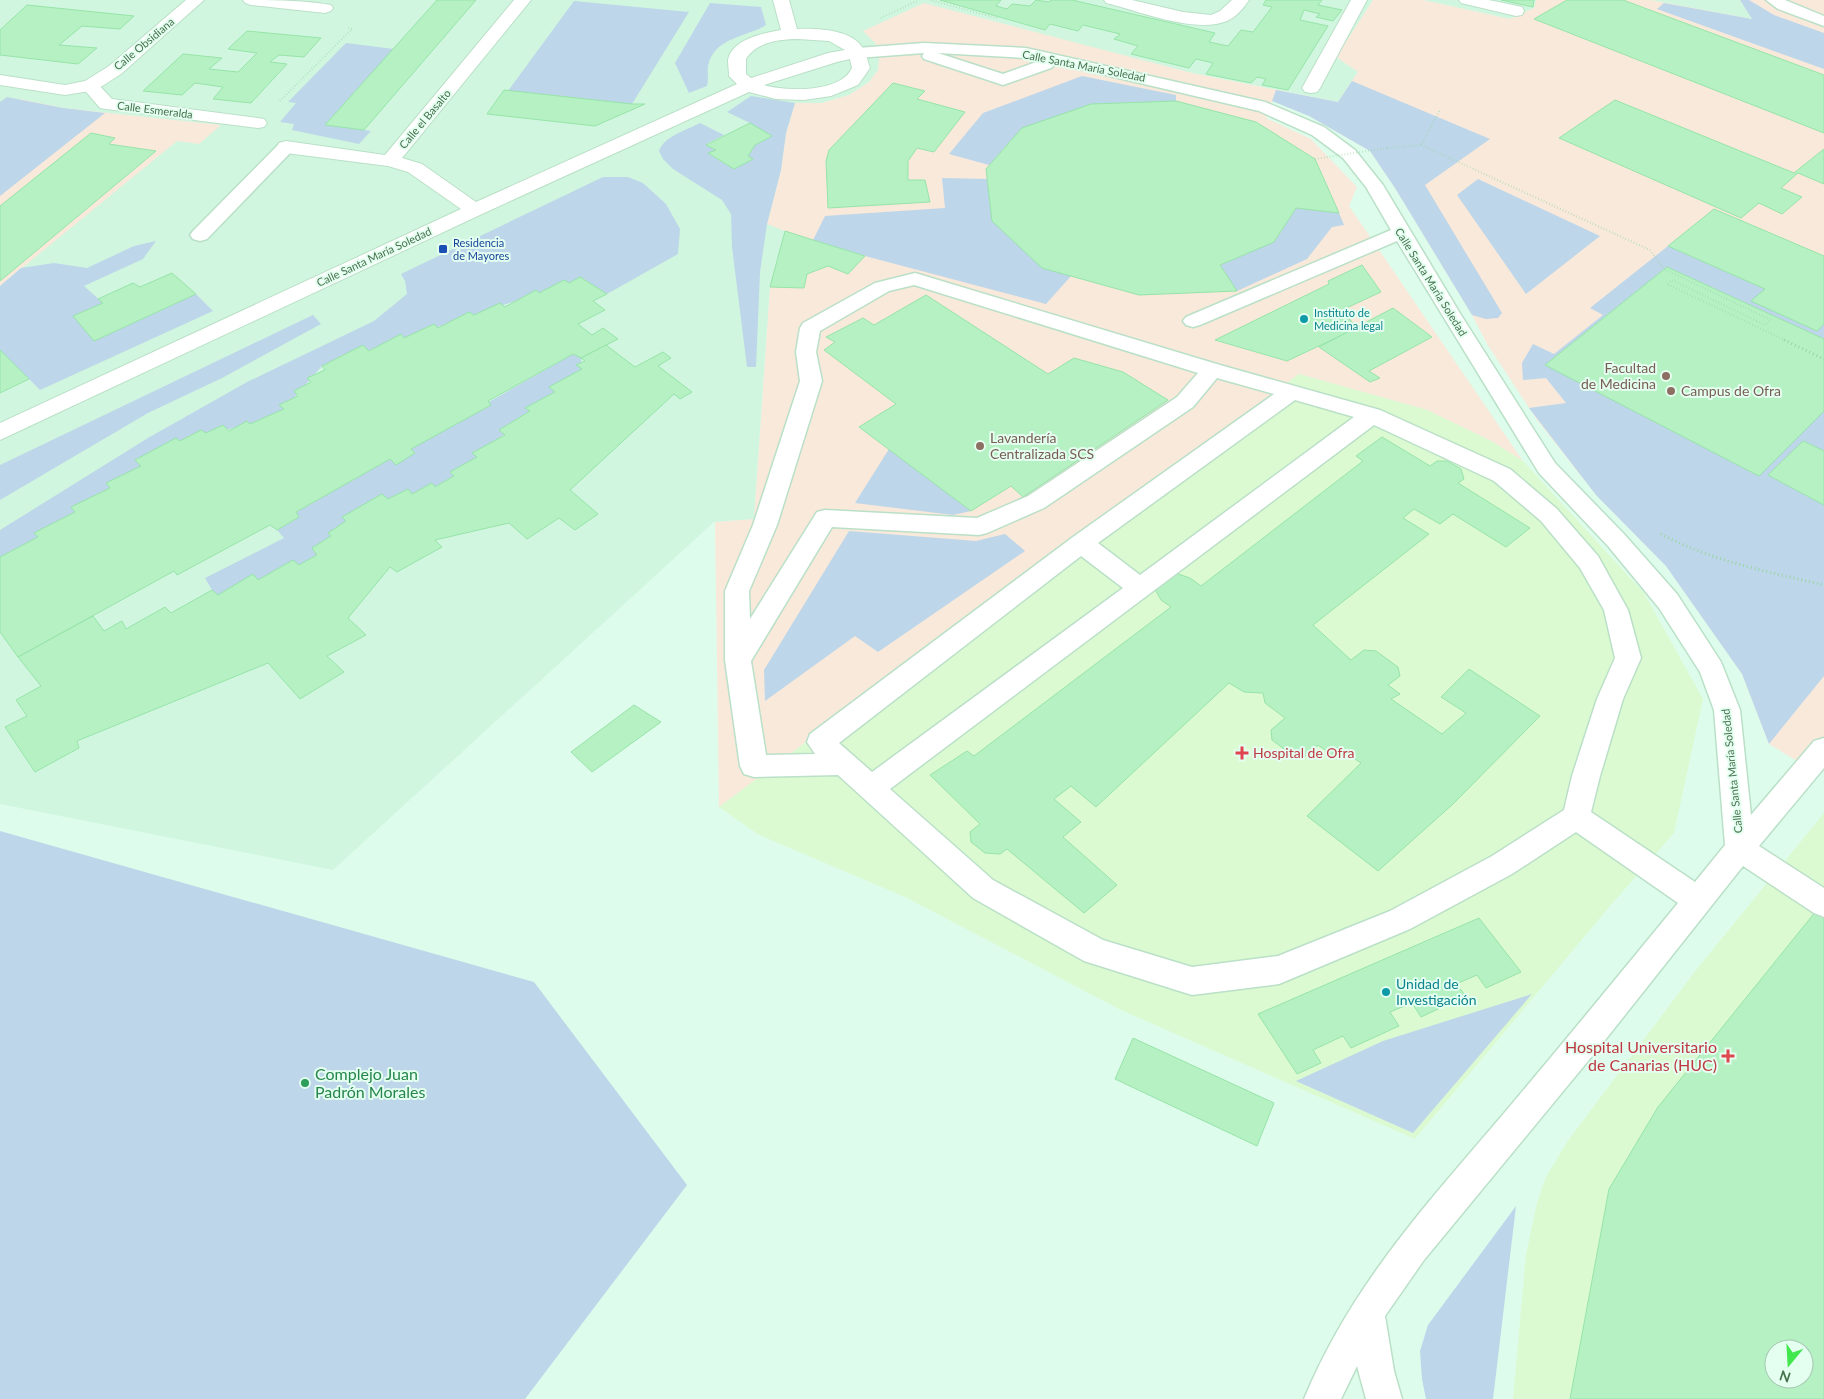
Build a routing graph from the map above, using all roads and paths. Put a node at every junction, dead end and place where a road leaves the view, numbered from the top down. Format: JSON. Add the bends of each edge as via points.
{"nodes":[{"id":1,"x":196,"y":0,"type":"edge"},
{"id":2,"x":251,"y":0,"type":"edge"},
{"id":3,"x":523,"y":0,"type":"edge"},
{"id":4,"x":781,"y":0,"type":"edge"},
{"id":5,"x":1112,"y":0,"type":"edge"},
{"id":6,"x":1241,"y":0,"type":"edge"},
{"id":7,"x":1359,"y":0,"type":"edge"},
{"id":8,"x":1467,"y":0,"type":"edge"},
{"id":9,"x":1774,"y":0,"type":"edge"},
{"id":10,"x":325,"y":8,"type":"dead end"},
{"id":11,"x":1516,"y":11,"type":"dead end"},
{"id":12,"x":1824,"y":20,"type":"edge"},
{"id":13,"x":343,"y":28,"type":"dead end"},
{"id":14,"x":790,"y":34,"type":"junction"},
{"id":15,"x":924,"y":48,"type":"junction"},
{"id":16,"x":857,"y":53,"type":"junction"},
{"id":17,"x":1053,"y":58,"type":"junction"},
{"id":18,"x":0,"y":80,"type":"edge"},
{"id":19,"x":90,"y":86,"type":"junction"},
{"id":20,"x":750,"y":86,"type":"junction"},
{"id":21,"x":1311,"y":88,"type":"dead end"},
{"id":22,"x":1440,"y":110,"type":"dead end"},
{"id":23,"x":258,"y":123,"type":"joint"},
{"id":24,"x":1421,"y":145,"type":"junction"},
{"id":25,"x":286,"y":147,"type":"joint"},
{"id":26,"x":1316,"y":159,"type":"dead end"},
{"id":27,"x":390,"y":161,"type":"junction"},
{"id":28,"x":475,"y":210,"type":"junction"},
{"id":29,"x":1401,"y":233,"type":"junction"},
{"id":30,"x":200,"y":235,"type":"dead end"},
{"id":31,"x":1193,"y":321,"type":"dead end"},
{"id":32,"x":1824,"y":358,"type":"edge"},
{"id":33,"x":1212,"y":370,"type":"junction"},
{"id":34,"x":1292,"y":392,"type":"junction"},
{"id":35,"x":1372,"y":415,"type":"junction"},
{"id":36,"x":0,"y":432,"type":"edge"},
{"id":37,"x":1654,"y":530,"type":"dead end"},
{"id":38,"x":1081,"y":543,"type":"junction"},
{"id":39,"x":1824,"y":585,"type":"edge"},
{"id":40,"x":1140,"y":588,"type":"junction"},
{"id":41,"x":738,"y":660,"type":"junction"},
{"id":42,"x":1824,"y":749,"type":"edge"},
{"id":43,"x":844,"y":764,"type":"junction"},
{"id":44,"x":871,"y":788,"type":"junction"},
{"id":45,"x":1576,"y":817,"type":"junction"},
{"id":46,"x":1740,"y":849,"type":"junction"},
{"id":47,"x":1698,"y":900,"type":"junction"},
{"id":48,"x":1824,"y":904,"type":"edge"},
{"id":49,"x":1367,"y":1312,"type":"junction"},
{"id":50,"x":1322,"y":1399,"type":"edge"},
{"id":51,"x":1384,"y":1399,"type":"edge"}],
"edges":[{"from":1,"to":19,"type":"street","name":"Calle Obsidiana","via":[[115,70]]},
{"from":2,"to":10,"type":"street"},
{"from":3,"to":27,"type":"street","name":"Calle el Basalto"},
{"from":4,"to":14,"type":"street"},
{"from":5,"to":6,"type":"street","via":[[1192,18],[1220,18]]},
{"from":7,"to":21,"type":"street"},
{"from":8,"to":11,"type":"street"},
{"from":9,"to":12,"type":"lane"},
{"from":13,"to":23,"type":"path","via":[[352,29]]},
{"from":14,"to":16,"type":"street","via":[[830,37],[847,43]]},
{"from":14,"to":20,"type":"street","via":[[764,39],[748,47],[738,58],[735,69],[740,79]]},
{"from":15,"to":16,"type":"lane","name":"Calle Santa María Soledad"},
{"from":15,"to":17,"type":"lane","name":"Calle Santa María Soledad","via":[[997,50]]},
{"from":15,"to":17,"type":"lane","via":[[926,55],[1003,80]]},
{"from":16,"to":20,"type":"street","name":"Calle Santa María Soledad","via":[[790,68]]},
{"from":16,"to":20,"type":"street","via":[[862,65],[857,75],[834,90],[800,96],[764,92]]},
{"from":17,"to":29,"type":"lane","name":"Calle Santa María Soledad","via":[[1265,107],[1318,131],[1349,154],[1374,185]]},
{"from":18,"to":19,"type":"street","via":[[65,90]]},
{"from":19,"to":23,"type":"street","name":"Calle Esmeralda","via":[[106,104]]},
{"from":20,"to":28,"type":"street","name":"Calle Santa María Soledad"},
{"from":22,"to":24,"type":"path"},
{"from":24,"to":26,"type":"path","bridge":true},
{"from":24,"to":32,"type":"path","via":[[1650,250],[1664,269],[1771,320],[1765,324],[1672,280],[1667,284]]},
{"from":25,"to":27,"type":"street"},
{"from":25,"to":30,"type":"lane"},
{"from":27,"to":28,"type":"street","name":"Calle el Basalto","via":[[415,168]]},
{"from":28,"to":36,"type":"street","name":"Calle Santa María Soledad"},
{"from":29,"to":31,"type":"lane"},
{"from":29,"to":46,"type":"lane","name":"Calle Santa María Soledad","via":[[1546,468],[1616,540],[1668,601],[1712,669],[1727,710]]},
{"from":33,"to":34,"type":"lane"},
{"from":33,"to":41,"type":"lane","via":[[1185,402],[1036,502],[979,527],[825,518]]},
{"from":33,"to":41,"type":"lane","via":[[915,279],[882,288],[810,328],[806,352],[811,381],[765,525],[738,590]]},
{"from":34,"to":35,"type":"lane"},
{"from":34,"to":38,"type":"lane"},
{"from":35,"to":40,"type":"lane"},
{"from":35,"to":45,"type":"lane","via":[[1502,476],[1549,514],[1588,562],[1616,610],[1628,658],[1610,699]]},
{"from":37,"to":39,"type":"path","via":[[1729,563]]},
{"from":38,"to":40,"type":"lane"},
{"from":38,"to":43,"type":"lane","via":[[820,742]]},
{"from":40,"to":44,"type":"lane"},
{"from":41,"to":43,"type":"lane","via":[[754,766]]},
{"from":42,"to":46,"type":"lane"},
{"from":43,"to":44,"type":"lane"},
{"from":44,"to":45,"type":"lane","via":[[983,889],[1095,951],[1192,981],[1279,970],[1400,920],[1502,865]]},
{"from":45,"to":47,"type":"lane"},
{"from":46,"to":47,"type":"lane"},
{"from":46,"to":48,"type":"lane"},
{"from":47,"to":49,"type":"lane","via":[[1412,1248]]},
{"from":49,"to":50,"type":"lane"},
{"from":49,"to":51,"type":"lane","via":[[1376,1372]]}]}
